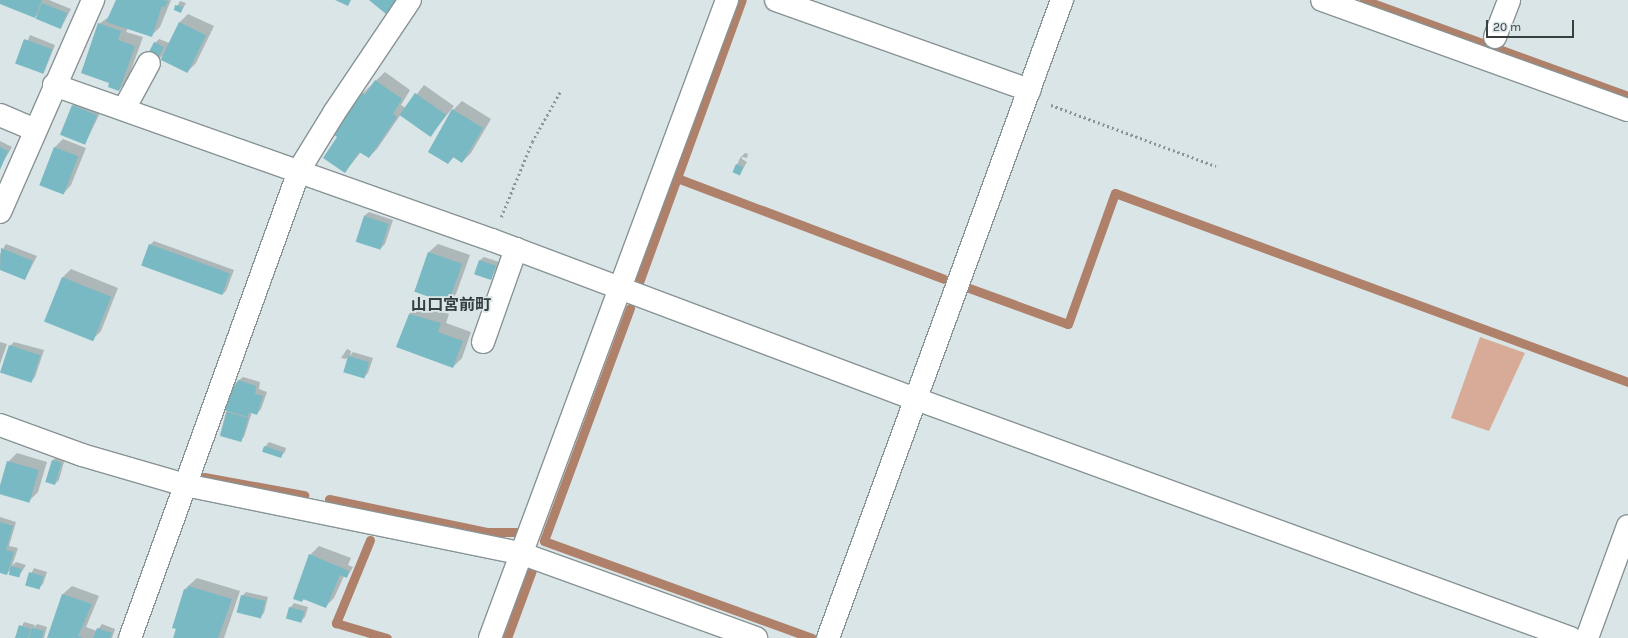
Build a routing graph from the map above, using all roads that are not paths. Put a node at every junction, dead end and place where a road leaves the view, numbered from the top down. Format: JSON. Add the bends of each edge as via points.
{"nodes":[{"id":1,"x":93,"y":0,"type":"edge"},
{"id":2,"x":410,"y":0,"type":"edge"},
{"id":3,"x":727,"y":0,"type":"edge"},
{"id":4,"x":776,"y":0,"type":"edge"},
{"id":5,"x":1062,"y":0,"type":"edge"},
{"id":6,"x":1322,"y":0,"type":"edge"},
{"id":7,"x":1509,"y":0,"type":"edge"},
{"id":8,"x":1495,"y":37,"type":"dead end"},
{"id":9,"x":149,"y":63,"type":"dead end"},
{"id":10,"x":54,"y":85,"type":"junction"},
{"id":11,"x":1028,"y":93,"type":"junction"},
{"id":12,"x":124,"y":109,"type":"junction"},
{"id":13,"x":1628,"y":110,"type":"edge"},
{"id":14,"x":0,"y":115,"type":"edge"},
{"id":15,"x":35,"y":130,"type":"junction"},
{"id":16,"x":299,"y":170,"type":"junction"},
{"id":17,"x":0,"y":212,"type":"edge"},
{"id":18,"x":516,"y":249,"type":"junction"},
{"id":19,"x":620,"y":287,"type":"junction"},
{"id":20,"x":483,"y":342,"type":"dead end"},
{"id":21,"x":916,"y":399,"type":"junction"},
{"id":22,"x":0,"y":425,"type":"edge"},
{"id":23,"x":185,"y":485,"type":"junction"},
{"id":24,"x":1628,"y":526,"type":"edge"},
{"id":25,"x":520,"y":553,"type":"junction"},
{"id":26,"x":130,"y":638,"type":"edge"},
{"id":27,"x":490,"y":638,"type":"edge"},
{"id":28,"x":756,"y":638,"type":"edge"},
{"id":29,"x":828,"y":638,"type":"edge"},
{"id":30,"x":1571,"y":638,"type":"edge"},
{"id":31,"x":1587,"y":638,"type":"edge"}],
"edges":[{"from":1,"to":10,"type":"street"},
{"from":2,"to":16,"type":"street"},
{"from":3,"to":19,"type":"street"},
{"from":4,"to":11,"type":"street"},
{"from":5,"to":11,"type":"street"},
{"from":6,"to":13,"type":"street"},
{"from":7,"to":8,"type":"street"},
{"from":9,"to":12,"type":"street"},
{"from":10,"to":12,"type":"street"},
{"from":10,"to":15,"type":"street"},
{"from":11,"to":21,"type":"street"},
{"from":12,"to":16,"type":"street"},
{"from":14,"to":15,"type":"street"},
{"from":15,"to":17,"type":"street"},
{"from":16,"to":18,"type":"street"},
{"from":16,"to":23,"type":"street"},
{"from":18,"to":19,"type":"street"},
{"from":18,"to":20,"type":"street"},
{"from":19,"to":21,"type":"street"},
{"from":19,"to":25,"type":"street"},
{"from":21,"to":29,"type":"street"},
{"from":21,"to":30,"type":"street"},
{"from":22,"to":23,"type":"street","via":[[82,455]]},
{"from":23,"to":25,"type":"street"},
{"from":23,"to":26,"type":"street"},
{"from":24,"to":31,"type":"street"},
{"from":25,"to":27,"type":"street"},
{"from":25,"to":28,"type":"street"}]}
